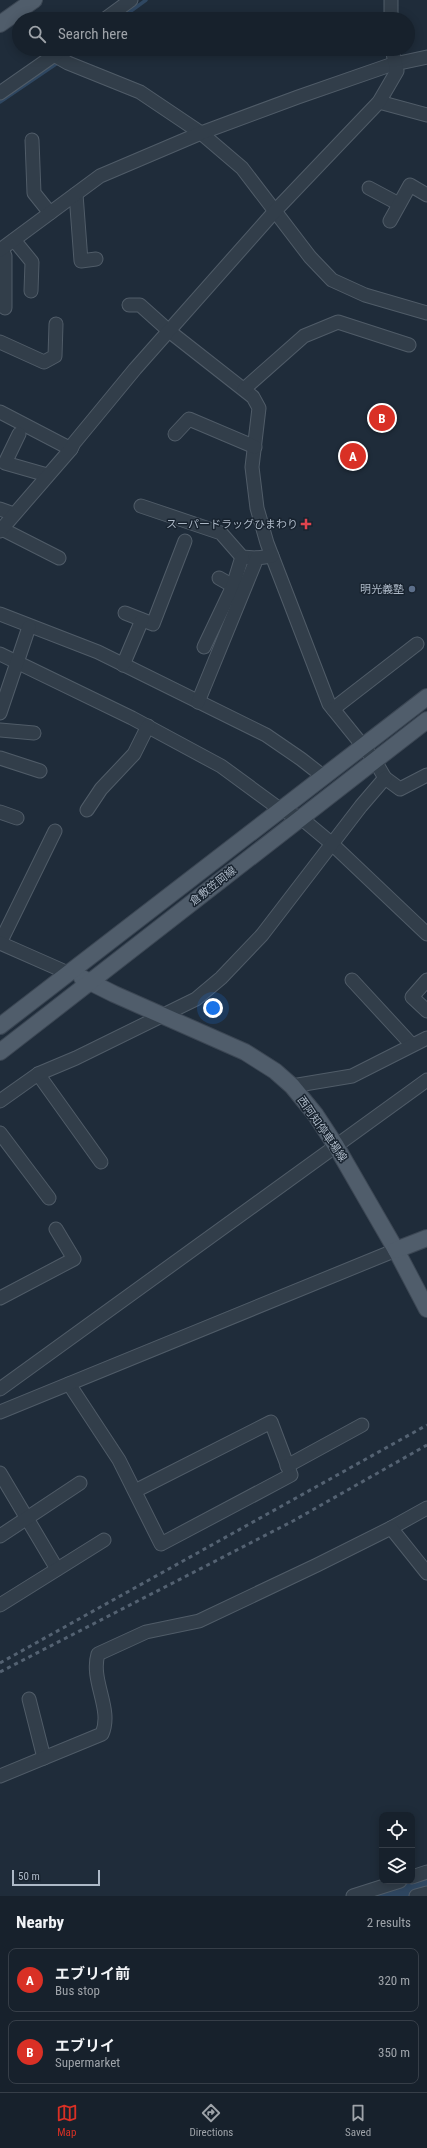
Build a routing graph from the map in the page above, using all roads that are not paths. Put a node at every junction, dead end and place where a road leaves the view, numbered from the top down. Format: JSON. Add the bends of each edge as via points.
{"nodes":[{"id":1,"x":34,"y":0,"type":"edge"},
{"id":2,"x":131,"y":0,"type":"edge"},
{"id":3,"x":392,"y":0,"type":"edge"},
{"id":4,"x":17,"y":12,"type":"edge"},
{"id":5,"x":115,"y":12,"type":"edge"},
{"id":6,"x":391,"y":12,"type":"edge"},
{"id":7,"x":12,"y":16,"type":"edge"},
{"id":8,"x":0,"y":24,"type":"edge"},
{"id":9,"x":60,"y":56,"type":"edge"},
{"id":10,"x":394,"y":56,"type":"edge"},
{"id":11,"x":427,"y":57,"type":"edge"},
{"id":12,"x":397,"y":65,"type":"junction"},
{"id":13,"x":0,"y":93,"type":"edge"},
{"id":14,"x":379,"y":102,"type":"junction"},
{"id":15,"x":427,"y":115,"type":"edge"},
{"id":16,"x":201,"y":133,"type":"junction"},
{"id":17,"x":32,"y":140,"type":"dead end"},
{"id":18,"x":369,"y":188,"type":"dead end"},
{"id":19,"x":76,"y":194,"type":"junction"},
{"id":20,"x":427,"y":195,"type":"edge"},
{"id":21,"x":400,"y":204,"type":"junction"},
{"id":22,"x":273,"y":209,"type":"junction"},
{"id":23,"x":50,"y":213,"type":"junction"},
{"id":24,"x":390,"y":221,"type":"dead end"},
{"id":25,"x":14,"y":240,"type":"junction"},
{"id":26,"x":1,"y":250,"type":"edge"},
{"id":27,"x":96,"y":259,"type":"dead end"},
{"id":28,"x":31,"y":291,"type":"dead end"},
{"id":29,"x":129,"y":305,"type":"dead end"},
{"id":30,"x":5,"y":308,"type":"dead end"},
{"id":31,"x":424,"y":310,"type":"edge"},
{"id":32,"x":56,"y":324,"type":"dead end"},
{"id":33,"x":167,"y":330,"type":"junction"},
{"id":34,"x":0,"y":342,"type":"edge"},
{"id":35,"x":409,"y":345,"type":"dead end"},
{"id":36,"x":244,"y":389,"type":"junction"},
{"id":37,"x":0,"y":412,"type":"edge"},
{"id":38,"x":19,"y":434,"type":"dead end"},
{"id":39,"x":175,"y":434,"type":"dead end"},
{"id":40,"x":68,"y":447,"type":"junction"},
{"id":41,"x":255,"y":447,"type":"junction"},
{"id":42,"x":48,"y":475,"type":"junction"},
{"id":43,"x":141,"y":506,"type":"dead end"},
{"id":44,"x":0,"y":509,"type":"edge"},
{"id":45,"x":14,"y":514,"type":"junction"},
{"id":46,"x":1,"y":530,"type":"edge"},
{"id":47,"x":185,"y":541,"type":"dead end"},
{"id":48,"x":272,"y":556,"type":"junction"},
{"id":49,"x":242,"y":557,"type":"junction"},
{"id":50,"x":59,"y":558,"type":"dead end"},
{"id":51,"x":257,"y":558,"type":"junction"},
{"id":52,"x":220,"y":578,"type":"dead end"},
{"id":53,"x":233,"y":586,"type":"junction"},
{"id":54,"x":125,"y":613,"type":"dead end"},
{"id":55,"x":0,"y":614,"type":"edge"},
{"id":56,"x":142,"y":620,"type":"junction"},
{"id":57,"x":29,"y":627,"type":"junction"},
{"id":58,"x":417,"y":644,"type":"dead end"},
{"id":59,"x":204,"y":647,"type":"dead end"},
{"id":60,"x":0,"y":654,"type":"edge"},
{"id":61,"x":18,"y":663,"type":"junction"},
{"id":62,"x":123,"y":664,"type":"junction"},
{"id":63,"x":427,"y":697,"type":"edge"},
{"id":64,"x":198,"y":702,"type":"junction"},
{"id":65,"x":333,"y":709,"type":"junction"},
{"id":66,"x":0,"y":713,"type":"edge"},
{"id":67,"x":427,"y":720,"type":"edge"},
{"id":68,"x":148,"y":726,"type":"junction"},
{"id":69,"x":0,"y":730,"type":"edge"},
{"id":70,"x":34,"y":733,"type":"dead end"},
{"id":71,"x":362,"y":747,"type":"junction"},
{"id":72,"x":0,"y":758,"type":"edge"},
{"id":73,"x":374,"y":761,"type":"junction"},
{"id":74,"x":40,"y":771,"type":"dead end"},
{"id":75,"x":426,"y":776,"type":"edge"},
{"id":76,"x":324,"y":777,"type":"junction"},
{"id":77,"x":385,"y":778,"type":"junction"},
{"id":78,"x":87,"y":810,"type":"dead end"},
{"id":79,"x":281,"y":810,"type":"junction"},
{"id":80,"x":0,"y":812,"type":"edge"},
{"id":81,"x":17,"y":818,"type":"dead end"},
{"id":82,"x":301,"y":818,"type":"junction"},
{"id":83,"x":55,"y":831,"type":"dead end"},
{"id":84,"x":331,"y":844,"type":"junction"},
{"id":85,"x":427,"y":934,"type":"edge"},
{"id":86,"x":0,"y":943,"type":"edge"},
{"id":87,"x":68,"y":973,"type":"junction"},
{"id":88,"x":352,"y":980,"type":"dead end"},
{"id":89,"x":427,"y":980,"type":"edge"},
{"id":90,"x":92,"y":981,"type":"junction"},
{"id":91,"x":427,"y":1011,"type":"edge"},
{"id":92,"x":164,"y":1015,"type":"junction"},
{"id":93,"x":0,"y":1026,"type":"edge"},
{"id":94,"x":427,"y":1038,"type":"edge"},
{"id":95,"x":412,"y":1045,"type":"junction"},
{"id":96,"x":0,"y":1052,"type":"edge"},
{"id":97,"x":38,"y":1074,"type":"junction"},
{"id":98,"x":427,"y":1080,"type":"edge"},
{"id":99,"x":292,"y":1086,"type":"junction"},
{"id":100,"x":0,"y":1101,"type":"edge"},
{"id":101,"x":0,"y":1133,"type":"edge"},
{"id":102,"x":336,"y":1146,"type":"junction"},
{"id":103,"x":101,"y":1162,"type":"dead end"},
{"id":104,"x":49,"y":1198,"type":"dead end"},
{"id":105,"x":56,"y":1229,"type":"dead end"},
{"id":106,"x":427,"y":1238,"type":"edge"},
{"id":107,"x":396,"y":1250,"type":"junction"},
{"id":108,"x":0,"y":1298,"type":"edge"},
{"id":109,"x":427,"y":1309,"type":"edge"},
{"id":110,"x":69,"y":1384,"type":"junction"},
{"id":111,"x":0,"y":1389,"type":"edge"},
{"id":112,"x":0,"y":1412,"type":"edge"},
{"id":113,"x":362,"y":1425,"type":"dead end"},
{"id":114,"x":287,"y":1466,"type":"junction"},
{"id":115,"x":0,"y":1473,"type":"edge"},
{"id":116,"x":80,"y":1483,"type":"dead end"},
{"id":117,"x":135,"y":1491,"type":"junction"},
{"id":118,"x":427,"y":1508,"type":"edge"},
{"id":119,"x":26,"y":1518,"type":"junction"},
{"id":120,"x":391,"y":1528,"type":"junction"},
{"id":121,"x":0,"y":1536,"type":"edge"},
{"id":122,"x":104,"y":1540,"type":"dead end"},
{"id":123,"x":57,"y":1569,"type":"junction"},
{"id":124,"x":427,"y":1573,"type":"edge"},
{"id":125,"x":0,"y":1605,"type":"edge"},
{"id":126,"x":29,"y":1699,"type":"dead end"},
{"id":127,"x":44,"y":1758,"type":"junction"},
{"id":128,"x":0,"y":1776,"type":"edge"},
{"id":129,"x":427,"y":1872,"type":"edge"},
{"id":130,"x":415,"y":1876,"type":"edge"},
{"id":131,"x":391,"y":1884,"type":"edge"},
{"id":132,"x":427,"y":1893,"type":"edge"},
{"id":133,"x":353,"y":1896,"type":"edge"},
{"id":134,"x":416,"y":1896,"type":"edge"}],
"edges":[{"from":1,"to":4,"type":"main road"},
{"from":2,"to":5,"type":"street"},
{"from":3,"to":6,"type":"street"},
{"from":7,"to":8,"type":"main road"},
{"from":9,"to":13,"type":"street"},
{"from":9,"to":16,"type":"street","via":[[140,92]]},
{"from":10,"to":12,"type":"street"},
{"from":11,"to":12,"type":"street"},
{"from":12,"to":14,"type":"street","via":[[395,77]]},
{"from":12,"to":16,"type":"street","via":[[390,65]]},
{"from":14,"to":15,"type":"street"},
{"from":14,"to":22,"type":"street"},
{"from":16,"to":19,"type":"street","via":[[100,176]]},
{"from":16,"to":22,"type":"street","via":[[242,168]]},
{"from":17,"to":23,"type":"street","via":[[34,193]]},
{"from":18,"to":21,"type":"street"},
{"from":19,"to":23,"type":"street"},
{"from":19,"to":27,"type":"street","via":[[81,261]]},
{"from":20,"to":21,"type":"street","via":[[410,185]]},
{"from":21,"to":24,"type":"street"},
{"from":22,"to":31,"type":"street","via":[[310,258],[332,280],[365,295]]},
{"from":22,"to":33,"type":"street"},
{"from":23,"to":25,"type":"street"},
{"from":25,"to":26,"type":"street"},
{"from":25,"to":28,"type":"street","via":[[32,262]]},
{"from":26,"to":30,"type":"street","via":[[5,256]]},
{"from":29,"to":33,"type":"street","via":[[140,305]]},
{"from":32,"to":34,"type":"street","via":[[55,356],[44,362]]},
{"from":33,"to":36,"type":"street"},
{"from":33,"to":40,"type":"street"},
{"from":35,"to":36,"type":"street","via":[[338,322],[304,336]]},
{"from":36,"to":41,"type":"street","via":[[260,408]]},
{"from":37,"to":40,"type":"street"},
{"from":38,"to":42,"type":"street","via":[[5,463]]},
{"from":39,"to":41,"type":"street","via":[[189,419]]},
{"from":40,"to":42,"type":"street"},
{"from":41,"to":48,"type":"street","via":[[252,467],[257,508]]},
{"from":42,"to":45,"type":"street"},
{"from":43,"to":49,"type":"street","via":[[221,533]]},
{"from":44,"to":45,"type":"street"},
{"from":45,"to":46,"type":"street"},
{"from":46,"to":50,"type":"street"},
{"from":47,"to":56,"type":"street","via":[[154,624]]},
{"from":48,"to":51,"type":"street"},
{"from":48,"to":65,"type":"street"},
{"from":49,"to":51,"type":"street"},
{"from":49,"to":53,"type":"street"},
{"from":51,"to":64,"type":"street"},
{"from":52,"to":53,"type":"street"},
{"from":53,"to":59,"type":"street"},
{"from":54,"to":56,"type":"street"},
{"from":55,"to":57,"type":"street"},
{"from":56,"to":62,"type":"street"},
{"from":57,"to":61,"type":"street"},
{"from":57,"to":62,"type":"street","via":[[98,652]]},
{"from":58,"to":65,"type":"street"},
{"from":60,"to":61,"type":"street"},
{"from":61,"to":66,"type":"street"},
{"from":61,"to":68,"type":"street"},
{"from":62,"to":64,"type":"street"},
{"from":63,"to":71,"type":"main road","name":"倉敷笠岡線"},
{"from":64,"to":76,"type":"street","via":[[266,735]]},
{"from":65,"to":71,"type":"street"},
{"from":67,"to":73,"type":"main road","name":"倉敷笠岡線"},
{"from":68,"to":78,"type":"street","via":[[134,754],[101,789]]},
{"from":68,"to":79,"type":"street","via":[[221,766]]},
{"from":69,"to":70,"type":"street"},
{"from":71,"to":73,"type":"street"},
{"from":71,"to":76,"type":"main road","name":"倉敷笠岡線"},
{"from":72,"to":74,"type":"street"},
{"from":73,"to":77,"type":"street"},
{"from":73,"to":82,"type":"main road","name":"倉敷笠岡線"},
{"from":75,"to":77,"type":"street","via":[[400,788]]},
{"from":76,"to":79,"type":"main road","name":"倉敷笠岡線"},
{"from":77,"to":84,"type":"street"},
{"from":79,"to":82,"type":"street"},
{"from":79,"to":87,"type":"main road","name":"倉敷笠岡線"},
{"from":80,"to":81,"type":"street"},
{"from":82,"to":84,"type":"street"},
{"from":82,"to":90,"type":"main road","name":"倉敷笠岡線"},
{"from":83,"to":86,"type":"street"},
{"from":84,"to":85,"type":"street"},
{"from":84,"to":92,"type":"street","via":[[279,916],[221,978],[196,999]]},
{"from":86,"to":87,"type":"street"},
{"from":87,"to":90,"type":"main road","name":"西阿知停車場線"},
{"from":87,"to":93,"type":"main road","name":"倉敷笠岡線"},
{"from":88,"to":95,"type":"street"},
{"from":89,"to":91,"type":"street","via":[[412,996]]},
{"from":90,"to":92,"type":"main road","name":"西阿知停車場線","via":[[114,994]]},
{"from":90,"to":96,"type":"main road","name":"倉敷笠岡線"},
{"from":92,"to":97,"type":"street"},
{"from":92,"to":99,"type":"main road","name":"西阿知停車場線","via":[[259,1060]]},
{"from":94,"to":95,"type":"street"},
{"from":95,"to":99,"type":"street","via":[[352,1076]]},
{"from":97,"to":100,"type":"street"},
{"from":97,"to":103,"type":"street"},
{"from":98,"to":102,"type":"street"},
{"from":99,"to":102,"type":"main road","name":"西阿知停車場線"},
{"from":101,"to":104,"type":"street"},
{"from":102,"to":107,"type":"main road","name":"西阿知停車場線"},
{"from":102,"to":111,"type":"street"},
{"from":105,"to":108,"type":"street","via":[[74,1259]]},
{"from":106,"to":107,"type":"main road"},
{"from":107,"to":109,"type":"main road","name":"西阿知停車場線"},
{"from":107,"to":110,"type":"street"},
{"from":110,"to":112,"type":"street"},
{"from":110,"to":117,"type":"street","via":[[119,1460]]},
{"from":113,"to":114,"type":"street"},
{"from":114,"to":117,"type":"street","via":[[271,1422]]},
{"from":114,"to":117,"type":"street","via":[[291,1475],[161,1544]]},
{"from":115,"to":119,"type":"street"},
{"from":116,"to":119,"type":"street"},
{"from":118,"to":120,"type":"street"},
{"from":119,"to":121,"type":"street"},
{"from":119,"to":123,"type":"street"},
{"from":120,"to":124,"type":"street"},
{"from":120,"to":127,"type":"street","via":[[200,1621],[146,1632],[98,1654],[95,1665],[106,1724],[102,1734]]},
{"from":122,"to":123,"type":"street"},
{"from":123,"to":125,"type":"street"},
{"from":126,"to":127,"type":"street"},
{"from":127,"to":128,"type":"street"},
{"from":129,"to":130,"type":"street"},
{"from":131,"to":133,"type":"street"},
{"from":132,"to":134,"type":"street"}]}
